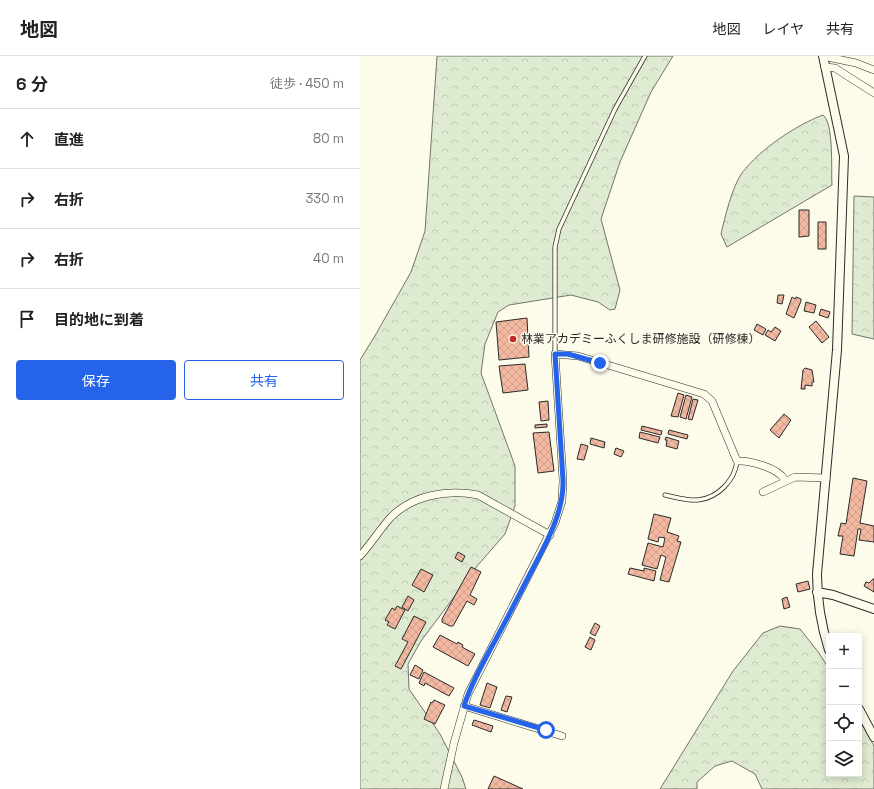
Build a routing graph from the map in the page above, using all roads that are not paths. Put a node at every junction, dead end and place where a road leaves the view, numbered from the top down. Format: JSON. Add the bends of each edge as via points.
{"nodes":[{"id":1,"x":645,"y":56,"type":"edge"},
{"id":2,"x":823,"y":56,"type":"edge"},
{"id":3,"x":825,"y":67,"type":"junction"},
{"id":4,"x":874,"y":70,"type":"edge"},
{"id":5,"x":874,"y":92,"type":"edge"},
{"id":6,"x":555,"y":354,"type":"junction"},
{"id":7,"x":737,"y":461,"type":"junction"},
{"id":8,"x":826,"y":478,"type":"junction"},
{"id":9,"x":785,"y":480,"type":"junction"},
{"id":10,"x":763,"y":492,"type":"dead end"},
{"id":11,"x":665,"y":495,"type":"dead end"},
{"id":12,"x":550,"y":535,"type":"junction"},
{"id":13,"x":360,"y":556,"type":"edge"},
{"id":14,"x":817,"y":592,"type":"junction"},
{"id":15,"x":874,"y":609,"type":"edge"},
{"id":16,"x":826,"y":640,"type":"edge"},
{"id":17,"x":464,"y":706,"type":"junction"},
{"id":18,"x":862,"y":714,"type":"edge"},
{"id":19,"x":562,"y":736,"type":"dead end"},
{"id":20,"x":874,"y":736,"type":"edge"},
{"id":21,"x":444,"y":789,"type":"edge"}],
"edges":[{"from":1,"to":6,"type":"lane","via":[[615,109],[559,229],[555,247]]},
{"from":2,"to":3,"type":"street"},
{"from":2,"to":4,"type":"street"},
{"from":3,"to":5,"type":"street","via":[[835,68]]},
{"from":3,"to":8,"type":"street","via":[[844,156],[837,350]]},
{"from":6,"to":7,"type":"street","via":[[578,356],[708,396]]},
{"from":6,"to":12,"type":"street","via":[[563,492]]},
{"from":7,"to":9,"type":"street","via":[[772,470]]},
{"from":7,"to":11,"type":"lane","via":[[732,476],[714,495],[696,500]]},
{"from":8,"to":9,"type":"street","via":[[799,476]]},
{"from":8,"to":14,"type":"street"},
{"from":9,"to":10,"type":"street"},
{"from":12,"to":13,"type":"street","via":[[478,495],[432,495],[411,502],[400,509]]},
{"from":12,"to":17,"type":"street","via":[[480,668]]},
{"from":14,"to":15,"type":"street"},
{"from":14,"to":16,"type":"street"},
{"from":17,"to":19,"type":"street"},
{"from":17,"to":21,"type":"street"},
{"from":18,"to":20,"type":"street"}]}
